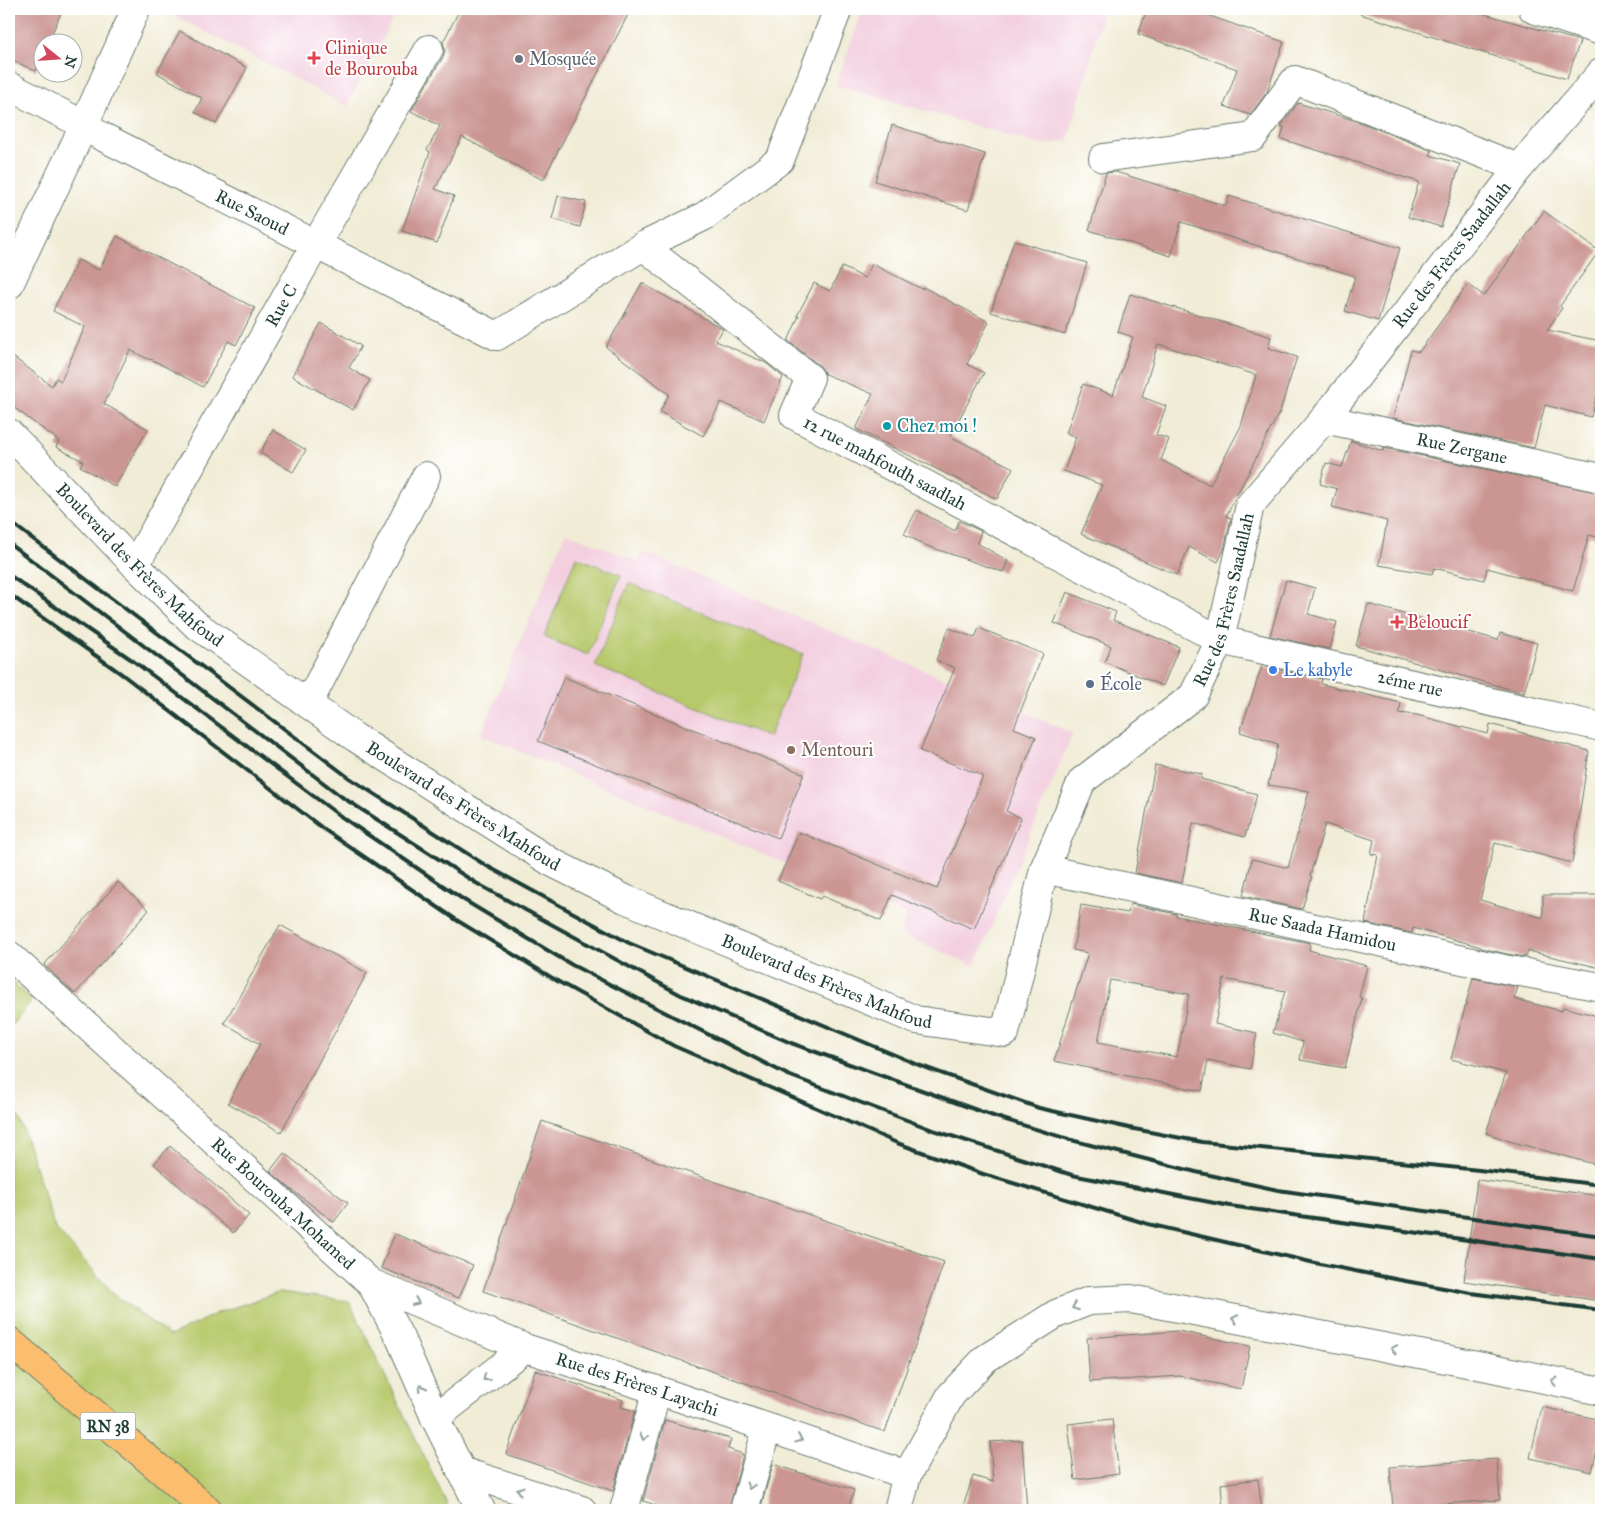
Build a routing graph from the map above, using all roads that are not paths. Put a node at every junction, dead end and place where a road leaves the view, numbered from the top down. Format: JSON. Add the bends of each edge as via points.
{"nodes":[{"id":1,"x":136,"y":9,"type":"edge"},
{"id":2,"x":838,"y":9,"type":"edge"},
{"id":3,"x":1533,"y":9,"type":"edge"},
{"id":4,"x":1601,"y":31,"type":"edge"},
{"id":5,"x":429,"y":49,"type":"dead end"},
{"id":6,"x":1601,"y":73,"type":"edge"},
{"id":7,"x":9,"y":86,"type":"edge"},
{"id":8,"x":84,"y":125,"type":"junction"},
{"id":9,"x":1103,"y":158,"type":"dead end"},
{"id":10,"x":1519,"y":168,"type":"junction"},
{"id":11,"x":316,"y":244,"type":"junction"},
{"id":12,"x":643,"y":246,"type":"junction"},
{"id":13,"x":9,"y":286,"type":"edge"},
{"id":14,"x":1324,"y":419,"type":"junction"},
{"id":15,"x":9,"y":433,"type":"edge"},
{"id":16,"x":426,"y":476,"type":"dead end"},
{"id":17,"x":1601,"y":478,"type":"edge"},
{"id":18,"x":135,"y":565,"type":"junction"},
{"id":19,"x":1220,"y":640,"type":"junction"},
{"id":20,"x":308,"y":704,"type":"junction"},
{"id":21,"x":1601,"y":728,"type":"edge"},
{"id":22,"x":1044,"y":870,"type":"junction"},
{"id":23,"x":9,"y":955,"type":"edge"},
{"id":24,"x":1601,"y":987,"type":"edge"},
{"id":25,"x":1005,"y":1033,"type":"joint"},
{"id":26,"x":371,"y":1284,"type":"junction"},
{"id":27,"x":9,"y":1341,"type":"edge"},
{"id":28,"x":525,"y":1348,"type":"junction"},
{"id":29,"x":657,"y":1390,"type":"junction"},
{"id":30,"x":1601,"y":1391,"type":"edge"},
{"id":31,"x":435,"y":1418,"type":"junction"},
{"id":32,"x":767,"y":1428,"type":"junction"},
{"id":33,"x":461,"y":1471,"type":"junction"},
{"id":34,"x":907,"y":1475,"type":"junction"},
{"id":35,"x":208,"y":1510,"type":"edge"},
{"id":36,"x":481,"y":1510,"type":"edge"},
{"id":37,"x":582,"y":1510,"type":"edge"},
{"id":38,"x":624,"y":1510,"type":"edge"},
{"id":39,"x":744,"y":1510,"type":"edge"},
{"id":40,"x":898,"y":1510,"type":"edge"}],
"edges":[{"from":1,"to":8,"type":"street"},
{"from":2,"to":12,"type":"street","via":[[780,160],[702,217]]},
{"from":3,"to":4,"type":"street"},
{"from":5,"to":11,"type":"street","name":"Rue C"},
{"from":6,"to":10,"type":"street","name":"Rue des Frères Saadallah"},
{"from":7,"to":8,"type":"street","name":"Rue Saoud"},
{"from":8,"to":11,"type":"street","name":"Rue Saoud"},
{"from":8,"to":13,"type":"street"},
{"from":9,"to":10,"type":"street","via":[[1253,138],[1295,80]]},
{"from":10,"to":14,"type":"street","name":"Rue des Frères Saadallah"},
{"from":11,"to":12,"type":"street","name":"Rue Saoud","via":[[497,336]]},
{"from":11,"to":18,"type":"street","name":"Rue C"},
{"from":12,"to":19,"type":"street","name":"12 rue mahfoudh saadlah","via":[[810,378],[794,415]]},
{"from":14,"to":17,"type":"street","name":"Rue Zergane"},
{"from":14,"to":19,"type":"street","name":"Rue des Frères Saadallah","via":[[1250,505]]},
{"from":15,"to":18,"type":"street","name":"Boulevard des Frères Mahfoud"},
{"from":16,"to":20,"type":"street"},
{"from":18,"to":20,"type":"street","name":"Boulevard des Frères Mahfoud","via":[[195,624]]},
{"from":19,"to":21,"type":"street","name":"2éme rue"},
{"from":19,"to":22,"type":"street","name":"Rue des Frères Saadallah","via":[[1193,696],[1082,781]]},
{"from":20,"to":25,"type":"street","name":"Boulevard des Frères Mahfoud","via":[[550,862],[625,899],[916,1020]]},
{"from":22,"to":24,"type":"street","name":"Rue Saada Hamidou"},
{"from":22,"to":25,"type":"street","name":"Rue des Frères Saadallah"},
{"from":23,"to":26,"type":"street","name":"Rue Bourouba Mohamed"},
{"from":26,"to":28,"type":"street","name":"Rue des Frères Layachi","one_way":true},
{"from":31,"to":26,"type":"street","name":"Rue Bourouba Mohamed","one_way":true,"via":[[400,1338]]},
{"from":27,"to":35,"type":"main road","number":"RN 38"},
{"from":28,"to":29,"type":"street","name":"Rue des Frères Layachi"},
{"from":28,"to":31,"type":"street","one_way":true},
{"from":29,"to":32,"type":"street","name":"Rue des Frères Layachi"},
{"from":29,"to":38,"type":"street","one_way":true},
{"from":30,"to":34,"type":"street","one_way":true,"via":[[1132,1299],[1089,1301],[1056,1314],[985,1359],[951,1395]]},
{"from":31,"to":33,"type":"street","name":"Rue Bourouba Mohamed"},
{"from":32,"to":34,"type":"street","name":"Rue des Frères Layachi","one_way":true},
{"from":32,"to":39,"type":"street","one_way":true},
{"from":33,"to":36,"type":"street","name":"Rue Bourouba Mohamed"},
{"from":37,"to":33,"type":"street","one_way":true},
{"from":34,"to":40,"type":"street"}]}
